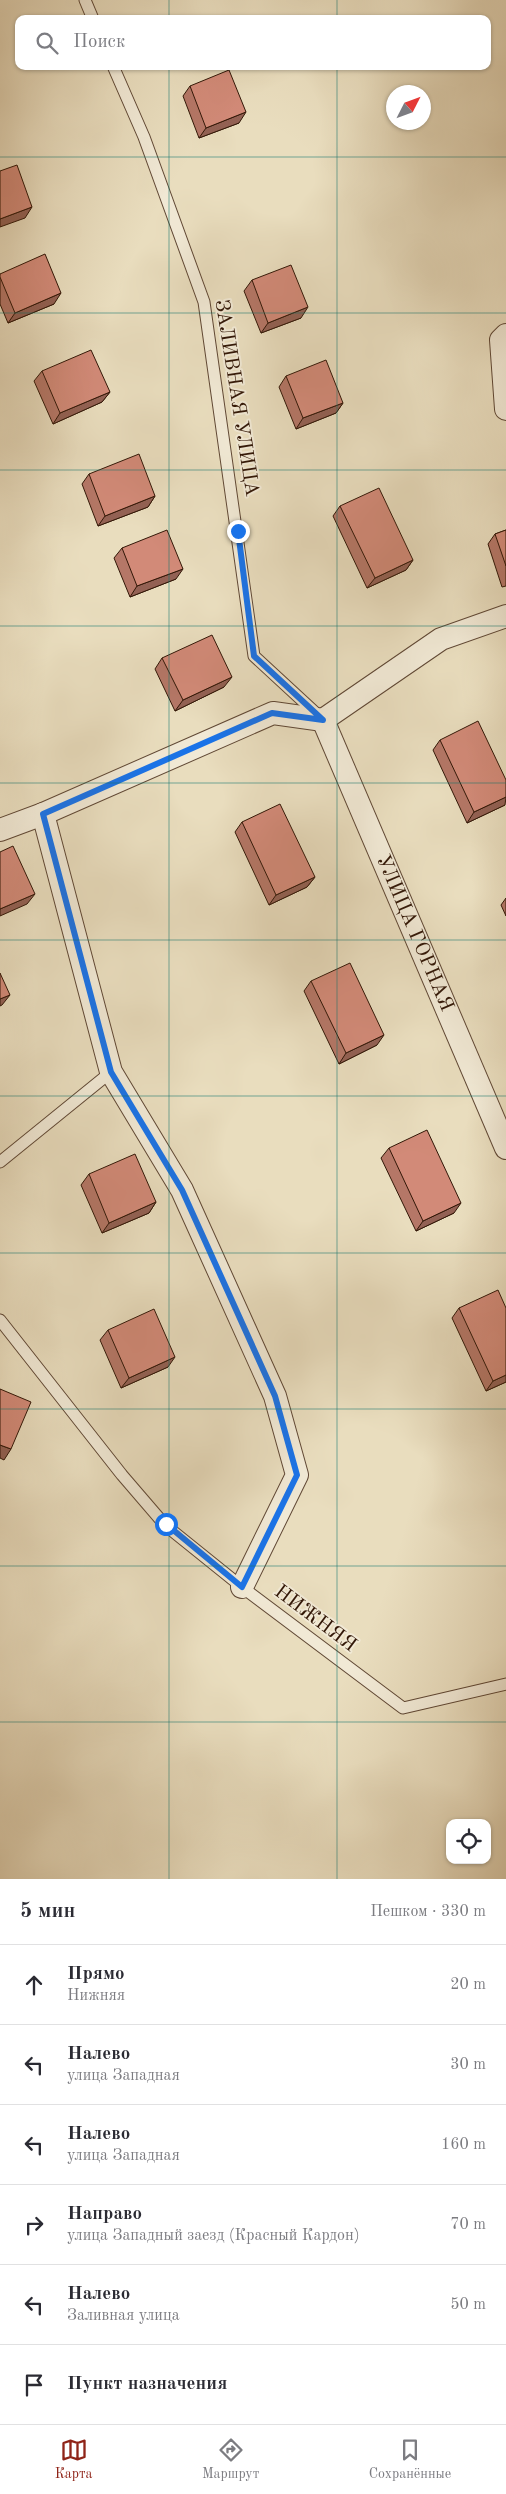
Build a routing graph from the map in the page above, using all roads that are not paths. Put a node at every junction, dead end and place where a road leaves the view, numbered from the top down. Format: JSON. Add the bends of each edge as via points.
{"nodes":[{"id":1,"x":85,"y":0,"type":"edge"},
{"id":2,"x":91,"y":15,"type":"edge"},
{"id":3,"x":116,"y":70,"type":"edge"},
{"id":4,"x":506,"y":335,"type":"edge"},
{"id":5,"x":506,"y":409,"type":"edge"},
{"id":6,"x":506,"y":616,"type":"edge"},
{"id":7,"x":323,"y":720,"type":"junction"},
{"id":8,"x":43,"y":814,"type":"junction"},
{"id":9,"x":0,"y":830,"type":"edge"},
{"id":10,"x":111,"y":1072,"type":"junction"},
{"id":11,"x":506,"y":1148,"type":"edge"},
{"id":12,"x":0,"y":1162,"type":"edge"},
{"id":13,"x":0,"y":1320,"type":"edge"},
{"id":14,"x":242,"y":1587,"type":"junction"},
{"id":15,"x":506,"y":1684,"type":"edge"}],
"edges":[{"from":1,"to":2,"type":"lane"},
{"from":3,"to":7,"type":"lane","name":"ЗАЛИВНАЯ УЛИЦА","via":[[204,302],[254,656]]},
{"from":4,"to":5,"type":"street","via":[[501,340]]},
{"from":6,"to":7,"type":"street","via":[[441,640]]},
{"from":7,"to":8,"type":"street","via":[[272,713]]},
{"from":7,"to":11,"type":"street","name":"УЛИЦА ГОРНАЯ"},
{"from":8,"to":9,"type":"street"},
{"from":8,"to":10,"type":"street"},
{"from":10,"to":12,"type":"lane"},
{"from":10,"to":14,"type":"street","via":[[182,1190],[275,1396],[297,1475]]},
{"from":13,"to":14,"type":"lane","name":"НИЖНЯЯ","via":[[122,1475],[166,1524]]},
{"from":14,"to":15,"type":"lane","name":"НИЖНЯЯ","via":[[403,1708]]}]}
